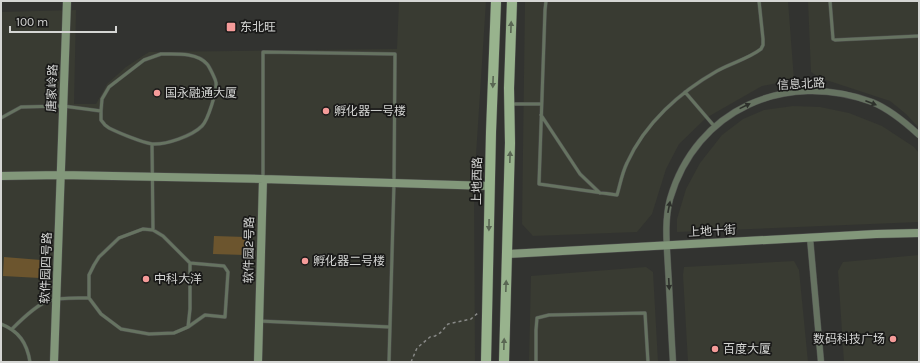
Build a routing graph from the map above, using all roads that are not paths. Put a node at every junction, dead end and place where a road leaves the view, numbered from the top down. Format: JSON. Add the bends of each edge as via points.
{"nodes":[{"id":1,"x":67,"y":1,"type":"edge"},
{"id":2,"x":496,"y":1,"type":"edge"},
{"id":3,"x":512,"y":1,"type":"edge"},
{"id":4,"x":546,"y":1,"type":"edge"},
{"id":5,"x":759,"y":1,"type":"edge"},
{"id":6,"x":830,"y":1,"type":"edge"},
{"id":7,"x":919,"y":36,"type":"edge"},
{"id":8,"x":685,"y":92,"type":"junction"},
{"id":9,"x":510,"y":104,"type":"junction"},
{"id":10,"x":542,"y":104,"type":"junction"},
{"id":11,"x":63,"y":106,"type":"junction"},
{"id":12,"x":101,"y":111,"type":"junction"},
{"id":13,"x":541,"y":114,"type":"junction"},
{"id":14,"x":1,"y":118,"type":"edge"},
{"id":15,"x":715,"y":128,"type":"junction"},
{"id":16,"x":919,"y":135,"type":"edge"},
{"id":17,"x":152,"y":144,"type":"junction"},
{"id":18,"x":61,"y":175,"type":"junction"},
{"id":19,"x":1,"y":176,"type":"edge"},
{"id":20,"x":152,"y":177,"type":"junction"},
{"id":21,"x":263,"y":180,"type":"junction"},
{"id":22,"x":394,"y":183,"type":"junction"},
{"id":23,"x":490,"y":186,"type":"junction"},
{"id":24,"x":600,"y":192,"type":"junction"},
{"id":25,"x":153,"y":230,"type":"junction"},
{"id":26,"x":919,"y":233,"type":"edge"},
{"id":27,"x":810,"y":238,"type":"junction"},
{"id":28,"x":667,"y":245,"type":"junction"},
{"id":29,"x":507,"y":254,"type":"junction"},
{"id":30,"x":190,"y":263,"type":"junction"},
{"id":31,"x":89,"y":298,"type":"junction"},
{"id":32,"x":57,"y":299,"type":"junction"},
{"id":33,"x":259,"y":321,"type":"junction"},
{"id":34,"x":1,"y":324,"type":"edge"},
{"id":35,"x":188,"y":327,"type":"junction"},
{"id":36,"x":390,"y":327,"type":"junction"},
{"id":37,"x":12,"y":329,"type":"junction"},
{"id":38,"x":30,"y":362,"type":"edge"},
{"id":39,"x":54,"y":362,"type":"edge"},
{"id":40,"x":258,"y":362,"type":"edge"},
{"id":41,"x":389,"y":362,"type":"edge"},
{"id":42,"x":486,"y":362,"type":"edge"},
{"id":43,"x":504,"y":362,"type":"edge"},
{"id":44,"x":536,"y":362,"type":"edge"},
{"id":45,"x":648,"y":362,"type":"edge"},
{"id":46,"x":673,"y":362,"type":"edge"},
{"id":47,"x":821,"y":362,"type":"edge"}],
"edges":[{"from":1,"to":11,"type":"street","name":"唐家岭路"},
{"from":2,"to":23,"type":"main road","name":"上地西路","one_way":true},
{"from":9,"to":3,"type":"main road","one_way":true},
{"from":4,"to":10,"type":"lane"},
{"from":5,"to":8,"type":"lane","via":[[763,39],[761,49],[701,80]]},
{"from":6,"to":7,"type":"lane","via":[[835,40]]},
{"from":8,"to":15,"type":"lane"},
{"from":8,"to":24,"type":"lane","via":[[658,117],[641,139],[627,163],[617,195]]},
{"from":9,"to":10,"type":"lane"},
{"from":29,"to":9,"type":"main road","one_way":true},
{"from":10,"to":13,"type":"lane"},
{"from":11,"to":12,"type":"lane"},
{"from":11,"to":14,"type":"lane","via":[[21,107]]},
{"from":11,"to":18,"type":"street","name":"唐家岭路"},
{"from":12,"to":17,"type":"lane","via":[[104,125]]},
{"from":12,"to":17,"type":"lane","via":[[102,100],[109,87],[144,60],[161,54],[199,58],[208,64],[216,83],[212,105],[203,125],[176,140]]},
{"from":13,"to":24,"type":"lane","via":[[580,174]]},
{"from":13,"to":24,"type":"lane","via":[[539,184]]},
{"from":15,"to":16,"type":"street","name":"信息北路","one_way":true,"via":[[727,116],[757,100],[778,94],[817,91],[873,103],[891,113]]},
{"from":28,"to":15,"type":"street","name":"信息北路","one_way":true,"via":[[667,216],[670,199],[679,176],[702,140]]},
{"from":17,"to":20,"type":"lane"},
{"from":18,"to":19,"type":"street"},
{"from":18,"to":20,"type":"street"},
{"from":18,"to":32,"type":"street","name":"软件园四号路"},
{"from":20,"to":21,"type":"street"},
{"from":20,"to":25,"type":"lane"},
{"from":21,"to":22,"type":"street"},
{"from":21,"to":22,"type":"lane","via":[[263,52],[395,54]]},
{"from":21,"to":33,"type":"street","name":"软件园2号路"},
{"from":22,"to":23,"type":"street"},
{"from":22,"to":36,"type":"lane"},
{"from":23,"to":42,"type":"main road","name":"上地西路","one_way":true},
{"from":25,"to":30,"type":"lane","via":[[163,236]]},
{"from":25,"to":31,"type":"lane","via":[[143,229],[119,238],[99,257],[90,275]]},
{"from":26,"to":27,"type":"street","name":"上地十街"},
{"from":27,"to":28,"type":"street","name":"上地十街"},
{"from":27,"to":47,"type":"street"},
{"from":28,"to":29,"type":"street","name":"上地十街"},
{"from":28,"to":46,"type":"street","name":"信息北路","one_way":true},
{"from":43,"to":29,"type":"main road","one_way":true},
{"from":30,"to":35,"type":"lane"},
{"from":30,"to":35,"type":"lane","via":[[224,266],[228,272],[225,317],[205,315]]},
{"from":31,"to":32,"type":"lane"},
{"from":31,"to":35,"type":"lane","via":[[101,314],[121,329],[149,334],[174,333]]},
{"from":32,"to":37,"type":"lane","via":[[44,303]]},
{"from":32,"to":39,"type":"street","name":"软件园四号路"},
{"from":33,"to":36,"type":"lane"},
{"from":33,"to":40,"type":"street","name":"软件园2号路"},
{"from":34,"to":37,"type":"lane"},
{"from":36,"to":41,"type":"lane"},
{"from":37,"to":38,"type":"lane","via":[[26,346]]},
{"from":44,"to":45,"type":"lane","via":[[538,318],[549,315],[645,313]]}]}
